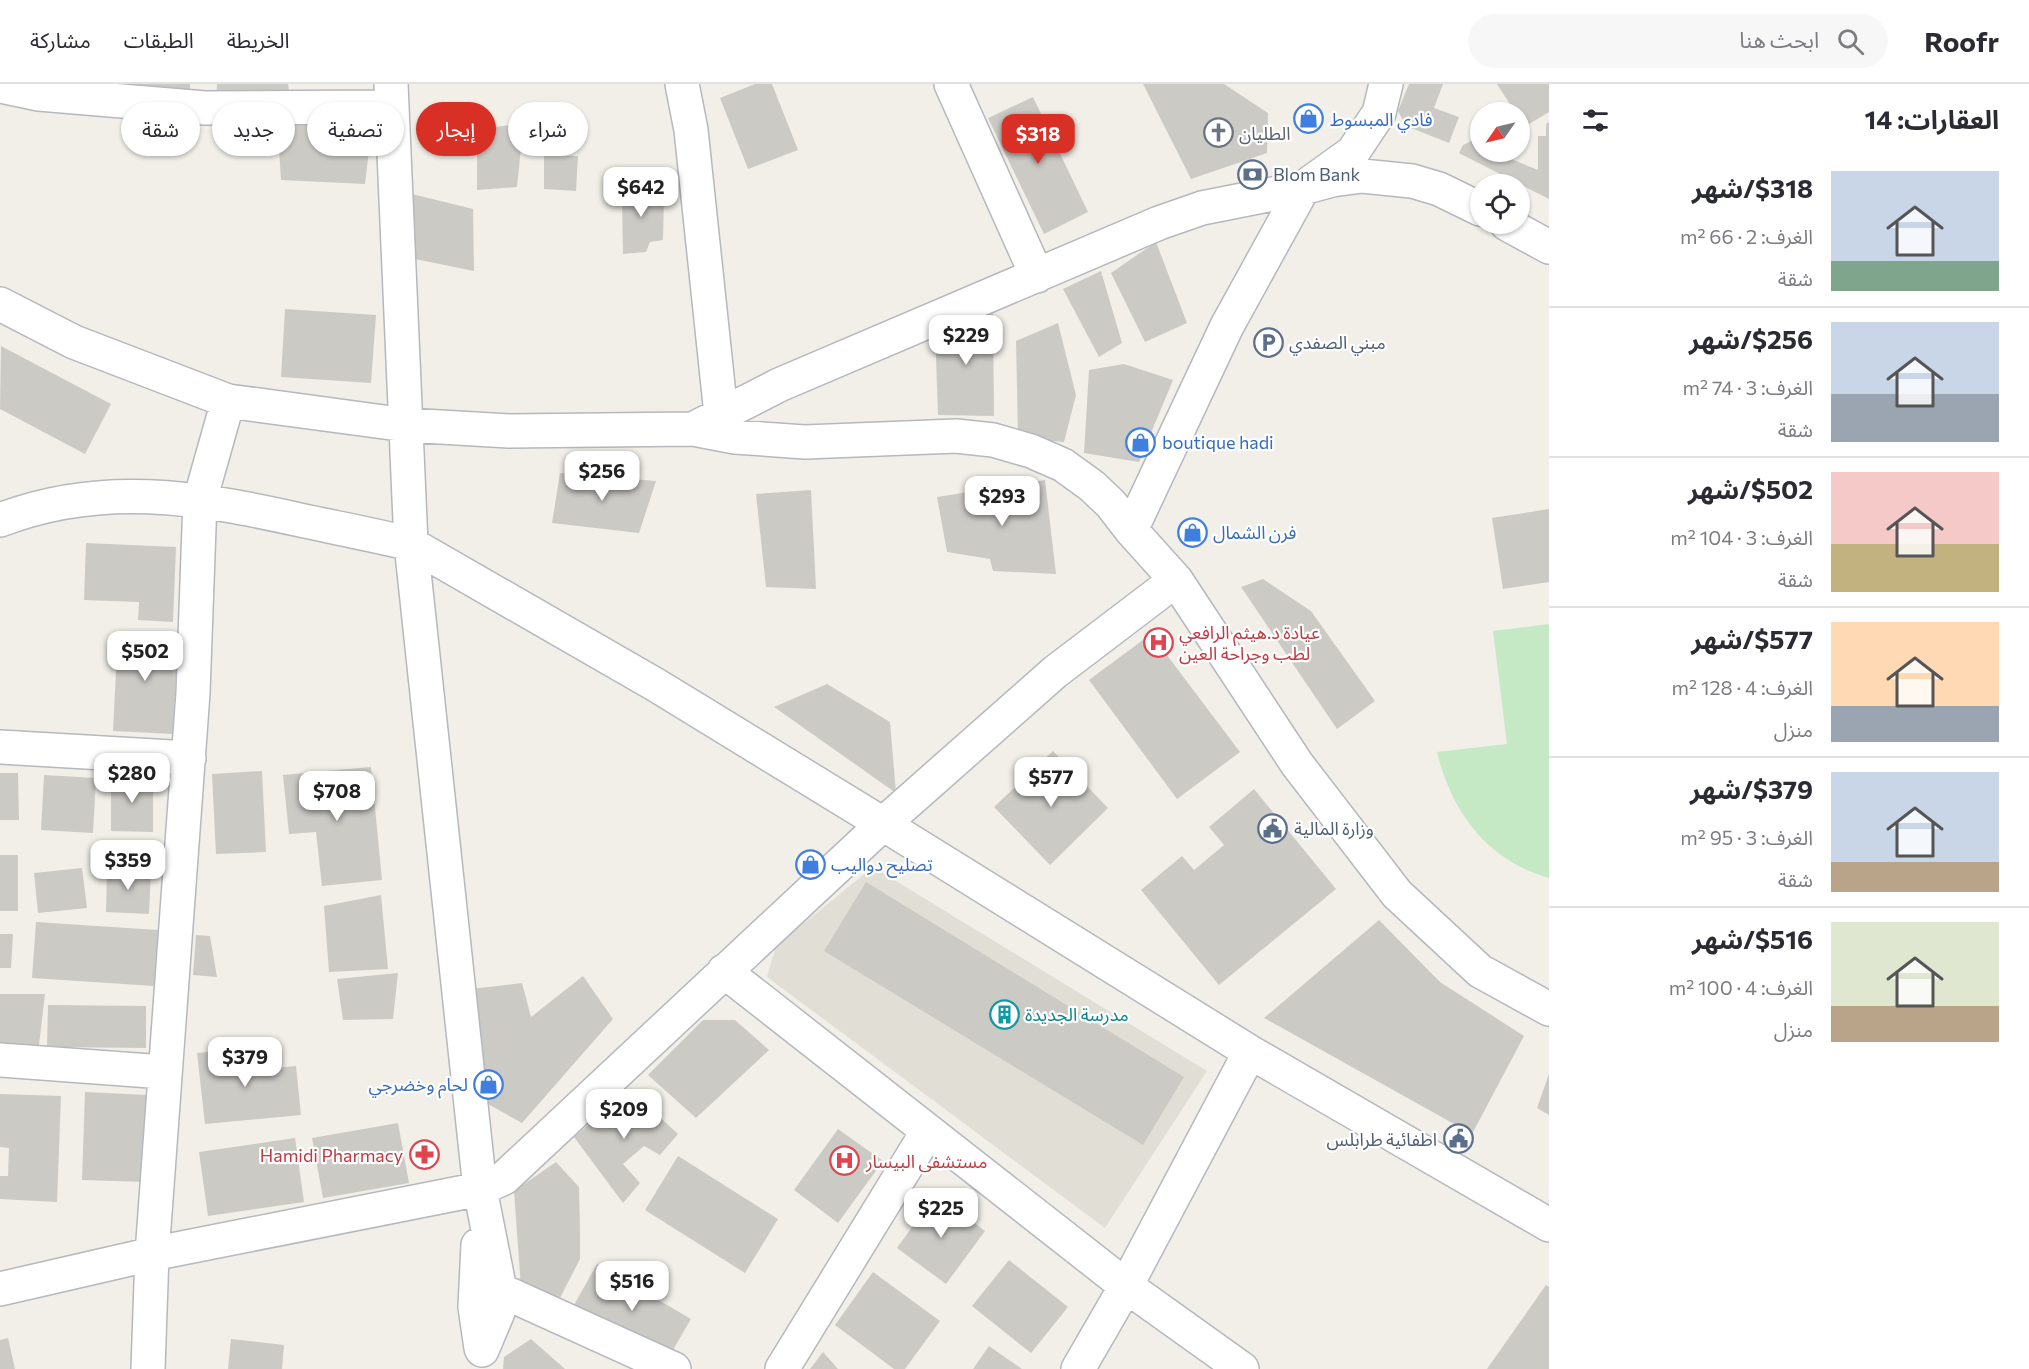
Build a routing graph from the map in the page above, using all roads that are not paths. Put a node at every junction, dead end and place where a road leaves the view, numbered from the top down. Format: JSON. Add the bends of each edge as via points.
{"nodes":[{"id":1,"x":682,"y":84,"type":"edge"},
{"id":2,"x":951,"y":84,"type":"edge"},
{"id":3,"x":1386,"y":84,"type":"edge"},
{"id":4,"x":0,"y":86,"type":"edge"},
{"id":5,"x":391,"y":95,"type":"edge"},
{"id":6,"x":1303,"y":188,"type":"junction"},
{"id":7,"x":1470,"y":204,"type":"edge"},
{"id":8,"x":1525,"y":234,"type":"edge"},
{"id":9,"x":1549,"y":247,"type":"edge"},
{"id":10,"x":1037,"y":276,"type":"junction"},
{"id":11,"x":0,"y":304,"type":"edge"},
{"id":12,"x":228,"y":401,"type":"junction"},
{"id":13,"x":707,"y":422,"type":"junction"},
{"id":14,"x":406,"y":425,"type":"junction"},
{"id":15,"x":200,"y":500,"type":"junction"},
{"id":16,"x":0,"y":520,"type":"edge"},
{"id":17,"x":1131,"y":530,"type":"junction"},
{"id":18,"x":411,"y":544,"type":"junction"},
{"id":19,"x":1176,"y":580,"type":"junction"},
{"id":20,"x":0,"y":747,"type":"edge"},
{"id":21,"x":189,"y":758,"type":"junction"},
{"id":22,"x":883,"y":824,"type":"junction"},
{"id":23,"x":724,"y":971,"type":"junction"},
{"id":24,"x":1549,"y":1010,"type":"edge"},
{"id":25,"x":1250,"y":1052,"type":"junction"},
{"id":26,"x":0,"y":1060,"type":"edge"},
{"id":27,"x":164,"y":1072,"type":"junction"},
{"id":28,"x":928,"y":1131,"type":"junction"},
{"id":29,"x":480,"y":1189,"type":"junction"},
{"id":30,"x":1549,"y":1225,"type":"edge"},
{"id":31,"x":152,"y":1254,"type":"junction"},
{"id":32,"x":1126,"y":1286,"type":"junction"},
{"id":33,"x":0,"y":1289,"type":"edge"},
{"id":34,"x":500,"y":1290,"type":"junction"},
{"id":35,"x":481,"y":1360,"type":"edge"},
{"id":36,"x":148,"y":1369,"type":"edge"},
{"id":37,"x":674,"y":1369,"type":"edge"},
{"id":38,"x":782,"y":1369,"type":"edge"},
{"id":39,"x":1078,"y":1369,"type":"edge"},
{"id":40,"x":1242,"y":1369,"type":"edge"}],
"edges":[{"from":1,"to":13,"type":"street","via":[[691,130]]},
{"from":2,"to":10,"type":"street"},
{"from":3,"to":6,"type":"street","via":[[1379,113],[1353,152]]},
{"from":4,"to":5,"type":"street","via":[[39,94],[205,108]]},
{"from":5,"to":14,"type":"street"},
{"from":6,"to":7,"type":"street","via":[[1362,176],[1384,178],[1439,189]]},
{"from":6,"to":10,"type":"street","via":[[1202,208]]},
{"from":6,"to":17,"type":"street","via":[[1227,326]]},
{"from":8,"to":9,"type":"street"},
{"from":10,"to":13,"type":"street","via":[[779,385]]},
{"from":11,"to":12,"type":"street","via":[[74,342]]},
{"from":12,"to":14,"type":"street"},
{"from":12,"to":15,"type":"street"},
{"from":13,"to":14,"type":"street","via":[[509,431]]},
{"from":13,"to":17,"type":"street","via":[[735,437],[805,442],[956,436],[993,440],[1063,465],[1111,504]]},
{"from":14,"to":18,"type":"street"},
{"from":15,"to":16,"type":"street","via":[[102,497],[28,509]]},
{"from":15,"to":18,"type":"street"},
{"from":15,"to":21,"type":"street"},
{"from":17,"to":19,"type":"street"},
{"from":18,"to":22,"type":"street"},
{"from":18,"to":29,"type":"street"},
{"from":19,"to":22,"type":"street","via":[[1055,672]]},
{"from":19,"to":24,"type":"street","via":[[1297,764],[1398,894],[1480,971]]},
{"from":20,"to":21,"type":"street"},
{"from":21,"to":27,"type":"street"},
{"from":22,"to":23,"type":"street"},
{"from":22,"to":25,"type":"street"},
{"from":23,"to":28,"type":"street"},
{"from":23,"to":29,"type":"street","via":[[504,1178]]},
{"from":25,"to":30,"type":"street"},
{"from":25,"to":32,"type":"street"},
{"from":26,"to":27,"type":"street"},
{"from":27,"to":31,"type":"street"},
{"from":28,"to":32,"type":"street"},
{"from":28,"to":38,"type":"street"},
{"from":29,"to":31,"type":"street"},
{"from":29,"to":34,"type":"street"},
{"from":29,"to":35,"type":"street","via":[[475,1307]]},
{"from":31,"to":33,"type":"street"},
{"from":31,"to":36,"type":"street"},
{"from":32,"to":39,"type":"street"},
{"from":32,"to":40,"type":"street"},
{"from":34,"to":35,"type":"street","via":[[498,1312]]},
{"from":34,"to":37,"type":"street"}]}
